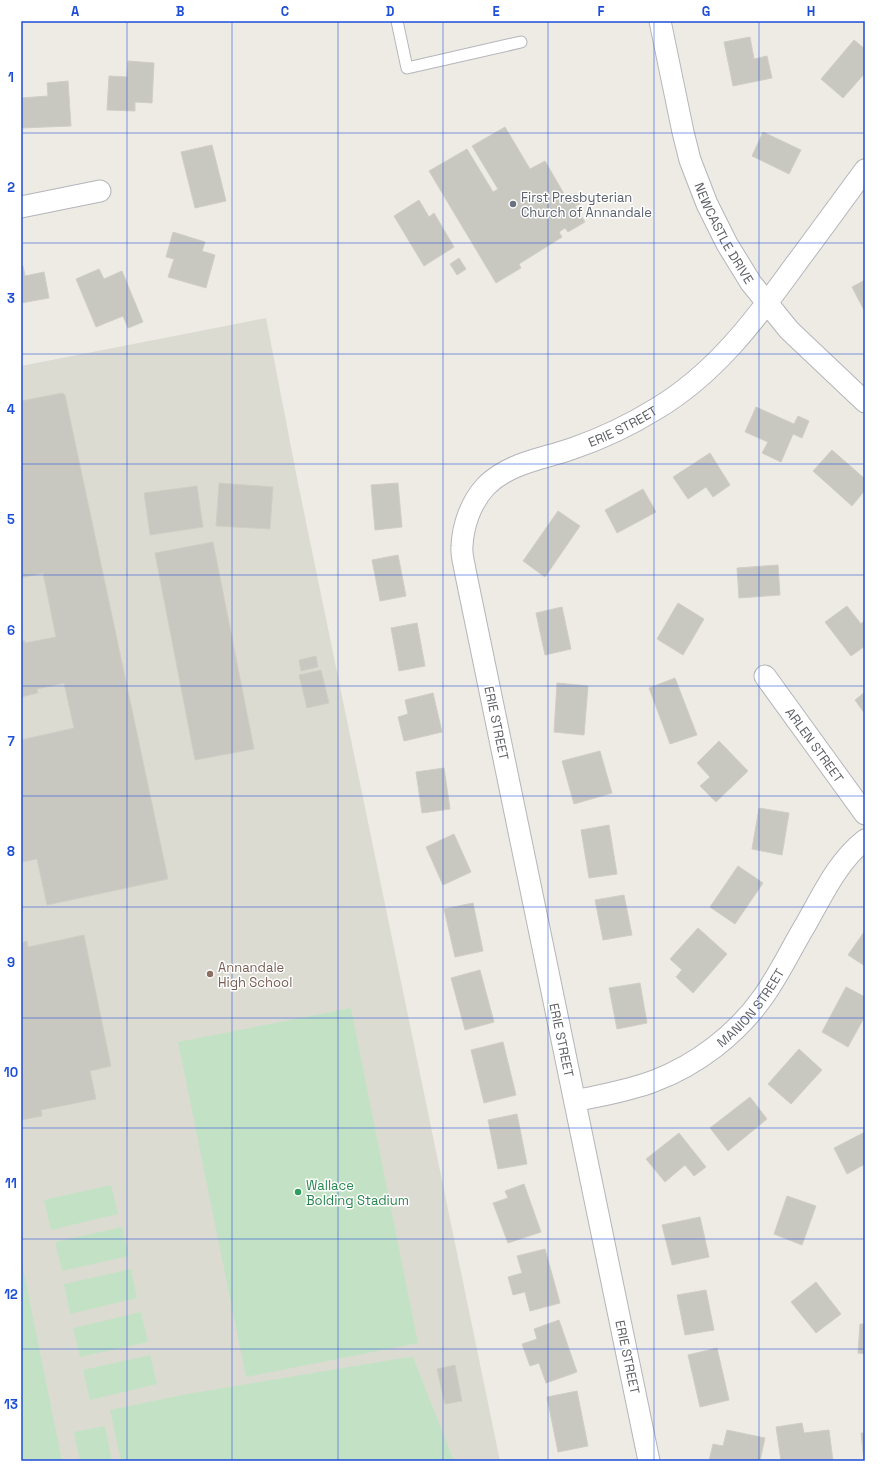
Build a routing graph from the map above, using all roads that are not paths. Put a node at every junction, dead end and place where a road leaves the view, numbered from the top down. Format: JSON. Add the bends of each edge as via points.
{"nodes":[{"id":1,"x":397,"y":21,"type":"edge"},
{"id":2,"x":660,"y":21,"type":"edge"},
{"id":3,"x":521,"y":42,"type":"dead end"},
{"id":4,"x":865,"y":170,"type":"edge"},
{"id":5,"x":100,"y":191,"type":"dead end"},
{"id":6,"x":21,"y":207,"type":"edge"},
{"id":7,"x":767,"y":304,"type":"junction"},
{"id":8,"x":865,"y":402,"type":"edge"},
{"id":9,"x":765,"y":676,"type":"dead end"},
{"id":10,"x":865,"y":814,"type":"edge"},
{"id":11,"x":865,"y":840,"type":"edge"},
{"id":12,"x":575,"y":1101,"type":"junction"},
{"id":13,"x":649,"y":1461,"type":"edge"}],
"edges":[{"from":1,"to":3,"type":"lane","via":[[406,68]]},
{"from":2,"to":7,"type":"street","name":"NEWCASTLE DRIVE","via":[[690,160],[707,204],[727,244]]},
{"from":4,"to":7,"type":"street","name":"ERIE STREET"},
{"from":5,"to":6,"type":"street"},
{"from":7,"to":8,"type":"street","name":"NEWCASTLE DRIVE","via":[[788,330]]},
{"from":7,"to":12,"type":"street","name":"ERIE STREET","via":[[746,331],[713,365],[677,395],[617,431],[574,449],[528,462],[502,473],[486,486],[473,504],[465,524],[462,547],[465,570]]},
{"from":9,"to":10,"type":"street","name":"ARLEN STREET"},
{"from":11,"to":12,"type":"street","name":"MANION STREET","via":[[839,868],[763,997],[741,1024],[714,1048],[687,1066],[655,1081],[620,1092]]},
{"from":12,"to":13,"type":"street","name":"ERIE STREET"}]}
